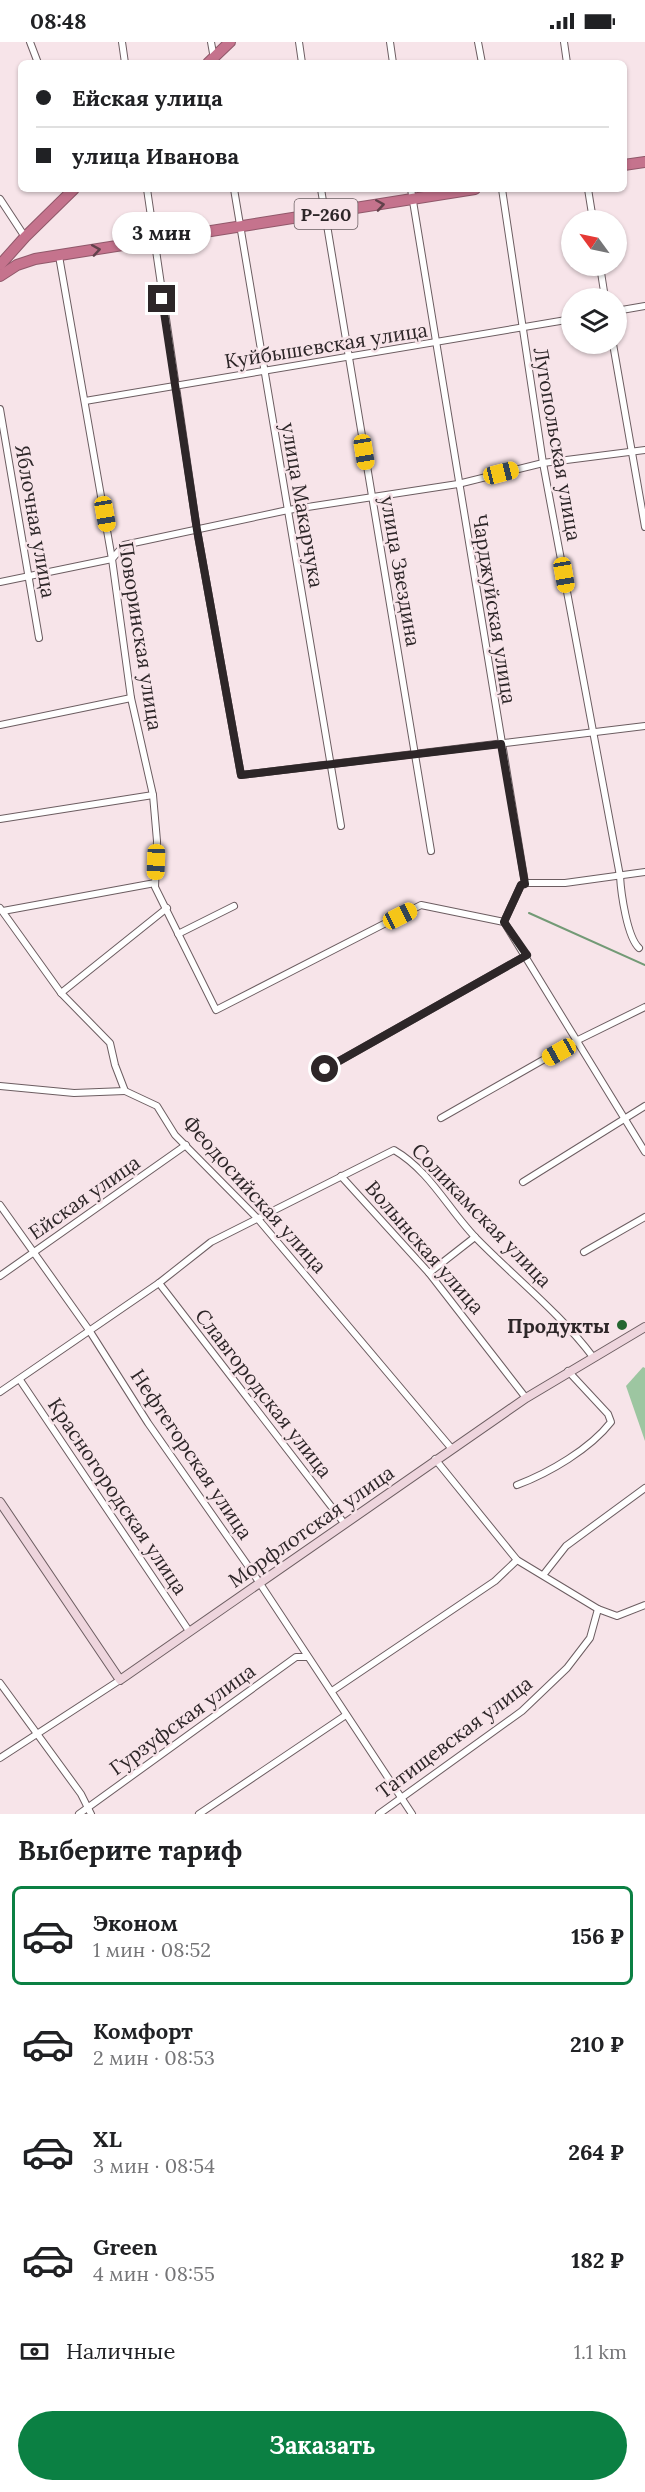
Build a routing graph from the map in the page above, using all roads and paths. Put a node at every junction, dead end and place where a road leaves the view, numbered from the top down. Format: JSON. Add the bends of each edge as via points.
{"nodes":[{"id":1,"x":30,"y":42,"type":"edge"},
{"id":2,"x":122,"y":42,"type":"edge"},
{"id":3,"x":211,"y":42,"type":"edge"},
{"id":4,"x":231,"y":42,"type":"edge"},
{"id":5,"x":299,"y":42,"type":"edge"},
{"id":6,"x":390,"y":42,"type":"edge"},
{"id":7,"x":478,"y":42,"type":"edge"},
{"id":8,"x":564,"y":42,"type":"edge"},
{"id":9,"x":37,"y":60,"type":"edge"},
{"id":10,"x":125,"y":60,"type":"edge"},
{"id":11,"x":212,"y":60,"type":"edge"},
{"id":12,"x":213,"y":60,"type":"edge"},
{"id":13,"x":302,"y":60,"type":"edge"},
{"id":14,"x":393,"y":60,"type":"edge"},
{"id":15,"x":481,"y":60,"type":"edge"},
{"id":16,"x":567,"y":60,"type":"edge"},
{"id":17,"x":645,"y":162,"type":"edge"},
{"id":18,"x":627,"y":165,"type":"edge"},
{"id":19,"x":71,"y":192,"type":"edge"},
{"id":20,"x":147,"y":192,"type":"edge"},
{"id":21,"x":234,"y":192,"type":"edge"},
{"id":22,"x":321,"y":192,"type":"edge"},
{"id":23,"x":437,"y":192,"type":"edge"},
{"id":24,"x":502,"y":192,"type":"edge"},
{"id":25,"x":588,"y":192,"type":"edge"},
{"id":26,"x":412,"y":194,"type":"edge"},
{"id":27,"x":0,"y":199,"type":"edge"},
{"id":28,"x":591,"y":210,"type":"edge"},
{"id":29,"x":325,"y":214,"type":"junction"},
{"id":30,"x":240,"y":228,"type":"junction"},
{"id":31,"x":24,"y":238,"type":"junction"},
{"id":32,"x":154,"y":241,"type":"junction"},
{"id":33,"x":59,"y":256,"type":"junction"},
{"id":34,"x":35,"y":259,"type":"junction"},
{"id":35,"x":0,"y":265,"type":"edge"},
{"id":36,"x":0,"y":276,"type":"edge"},
{"id":37,"x":645,"y":306,"type":"edge"},
{"id":38,"x":627,"y":309,"type":"edge"},
{"id":39,"x":561,"y":321,"type":"edge"},
{"id":40,"x":522,"y":328,"type":"junction"},
{"id":41,"x":435,"y":343,"type":"junction"},
{"id":42,"x":615,"y":354,"type":"edge"},
{"id":43,"x":350,"y":358,"type":"junction"},
{"id":44,"x":264,"y":371,"type":"junction"},
{"id":45,"x":176,"y":387,"type":"junction"},
{"id":46,"x":85,"y":401,"type":"junction"},
{"id":47,"x":0,"y":409,"type":"edge"},
{"id":48,"x":645,"y":450,"type":"edge"},
{"id":49,"x":631,"y":452,"type":"junction"},
{"id":50,"x":543,"y":463,"type":"junction"},
{"id":51,"x":458,"y":484,"type":"junction"},
{"id":52,"x":372,"y":499,"type":"junction"},
{"id":53,"x":288,"y":510,"type":"junction"},
{"id":54,"x":645,"y":527,"type":"edge"},
{"id":55,"x":197,"y":530,"type":"junction"},
{"id":56,"x":112,"y":560,"type":"junction"},
{"id":57,"x":28,"y":577,"type":"junction"},
{"id":58,"x":0,"y":582,"type":"edge"},
{"id":59,"x":39,"y":638,"type":"dead end"},
{"id":60,"x":131,"y":698,"type":"junction"},
{"id":61,"x":0,"y":725,"type":"edge"},
{"id":62,"x":645,"y":726,"type":"edge"},
{"id":63,"x":593,"y":732,"type":"junction"},
{"id":64,"x":501,"y":744,"type":"junction"},
{"id":65,"x":417,"y":755,"type":"junction"},
{"id":66,"x":330,"y":765,"type":"junction"},
{"id":67,"x":153,"y":795,"type":"junction"},
{"id":68,"x":0,"y":819,"type":"edge"},
{"id":69,"x":341,"y":826,"type":"dead end"},
{"id":70,"x":431,"y":851,"type":"dead end"},
{"id":71,"x":645,"y":873,"type":"edge"},
{"id":72,"x":620,"y":876,"type":"junction"},
{"id":73,"x":155,"y":883,"type":"junction"},
{"id":74,"x":525,"y":884,"type":"junction"},
{"id":75,"x":234,"y":906,"type":"dead end"},
{"id":76,"x":167,"y":908,"type":"junction"},
{"id":77,"x":1,"y":909,"type":"edge"},
{"id":78,"x":504,"y":922,"type":"junction"},
{"id":79,"x":178,"y":934,"type":"junction"},
{"id":80,"x":639,"y":948,"type":"dead end"},
{"id":81,"x":527,"y":955,"type":"junction"},
{"id":82,"x":61,"y":993,"type":"junction"},
{"id":83,"x":645,"y":1007,"type":"edge"},
{"id":84,"x":578,"y":1040,"type":"junction"},
{"id":85,"x":325,"y":1069,"type":"dead end"},
{"id":86,"x":0,"y":1086,"type":"edge"},
{"id":87,"x":125,"y":1091,"type":"junction"},
{"id":88,"x":645,"y":1106,"type":"edge"},
{"id":89,"x":623,"y":1117,"type":"junction"},
{"id":90,"x":441,"y":1118,"type":"dead end"},
{"id":91,"x":186,"y":1145,"type":"junction"},
{"id":92,"x":645,"y":1152,"type":"edge"},
{"id":93,"x":341,"y":1176,"type":"junction"},
{"id":94,"x":523,"y":1182,"type":"dead end"},
{"id":95,"x":0,"y":1205,"type":"edge"},
{"id":96,"x":645,"y":1217,"type":"edge"},
{"id":97,"x":258,"y":1219,"type":"junction"},
{"id":98,"x":475,"y":1237,"type":"junction"},
{"id":99,"x":33,"y":1252,"type":"junction"},
{"id":100,"x":584,"y":1252,"type":"dead end"},
{"id":101,"x":429,"y":1274,"type":"junction"},
{"id":102,"x":0,"y":1276,"type":"edge"},
{"id":103,"x":159,"y":1283,"type":"junction"},
{"id":104,"x":645,"y":1327,"type":"edge"},
{"id":105,"x":89,"y":1330,"type":"junction"},
{"id":106,"x":593,"y":1357,"type":"junction"},
{"id":107,"x":568,"y":1371,"type":"junction"},
{"id":108,"x":20,"y":1380,"type":"junction"},
{"id":109,"x":0,"y":1392,"type":"edge"},
{"id":110,"x":526,"y":1398,"type":"junction"},
{"id":111,"x":452,"y":1449,"type":"junction"},
{"id":112,"x":435,"y":1459,"type":"junction"},
{"id":113,"x":517,"y":1485,"type":"dead end"},
{"id":114,"x":645,"y":1488,"type":"edge"},
{"id":115,"x":0,"y":1502,"type":"edge"},
{"id":116,"x":344,"y":1523,"type":"junction"},
{"id":117,"x":517,"y":1560,"type":"junction"},
{"id":118,"x":544,"y":1574,"type":"junction"},
{"id":119,"x":260,"y":1583,"type":"junction"},
{"id":120,"x":645,"y":1605,"type":"edge"},
{"id":121,"x":598,"y":1609,"type":"junction"},
{"id":122,"x":189,"y":1631,"type":"junction"},
{"id":123,"x":307,"y":1657,"type":"junction"},
{"id":124,"x":120,"y":1680,"type":"junction"},
{"id":125,"x":0,"y":1683,"type":"edge"},
{"id":126,"x":332,"y":1691,"type":"junction"},
{"id":127,"x":346,"y":1715,"type":"junction"},
{"id":128,"x":37,"y":1732,"type":"junction"},
{"id":129,"x":0,"y":1758,"type":"edge"},
{"id":130,"x":402,"y":1798,"type":"junction"},
{"id":131,"x":89,"y":1811,"type":"edge"},
{"id":132,"x":79,"y":1814,"type":"edge"},
{"id":133,"x":199,"y":1814,"type":"edge"},
{"id":134,"x":379,"y":1814,"type":"edge"},
{"id":135,"x":412,"y":1814,"type":"edge"}],
"edges":[{"from":1,"to":9,"type":"street"},
{"from":2,"to":10,"type":"street"},
{"from":3,"to":11,"type":"street"},
{"from":4,"to":12,"type":"highway"},
{"from":5,"to":13,"type":"street"},
{"from":6,"to":14,"type":"street"},
{"from":7,"to":15,"type":"street"},
{"from":8,"to":16,"type":"street"},
{"from":17,"to":18,"type":"highway"},
{"from":19,"to":31,"type":"highway"},
{"from":20,"to":32,"type":"street"},
{"from":21,"to":30,"type":"street","name":"улица Макарчука"},
{"from":22,"to":29,"type":"street","name":"улица Звездина"},
{"from":23,"to":26,"type":"highway","number":"Р-260"},
{"from":24,"to":40,"type":"street","name":"Лугопольская улица"},
{"from":25,"to":28,"type":"street"},
{"from":29,"to":26,"type":"highway","number":"Р-260","one_way":true},
{"from":26,"to":41,"type":"street","name":"Чарджуйская улица"},
{"from":27,"to":31,"type":"street"},
{"from":29,"to":30,"type":"highway","number":"Р-260"},
{"from":29,"to":43,"type":"street","name":"улица Звездина"},
{"from":30,"to":32,"type":"highway","number":"Р-260"},
{"from":30,"to":44,"type":"street","name":"улица Макарчука"},
{"from":31,"to":34,"type":"highway","via":[[23,250]]},
{"from":31,"to":35,"type":"highway"},
{"from":33,"to":32,"type":"highway","number":"Р-260","one_way":true},
{"from":32,"to":45,"type":"street"},
{"from":33,"to":34,"type":"highway","number":"Р-260"},
{"from":33,"to":46,"type":"street","name":"Поворинская улица"},
{"from":34,"to":36,"type":"highway","number":"Р-260"},
{"from":37,"to":38,"type":"street"},
{"from":39,"to":40,"type":"street","name":"Куйбышевская улица"},
{"from":40,"to":41,"type":"street","name":"Куйбышевская улица"},
{"from":40,"to":50,"type":"street","name":"Лугопольская улица"},
{"from":41,"to":43,"type":"street","name":"Куйбышевская улица"},
{"from":41,"to":51,"type":"street","name":"Чарджуйская улица"},
{"from":42,"to":49,"type":"street"},
{"from":43,"to":44,"type":"street","name":"Куйбышевская улица"},
{"from":43,"to":52,"type":"street","name":"улица Звездина"},
{"from":44,"to":45,"type":"street","name":"Куйбышевская улица"},
{"from":44,"to":53,"type":"street","name":"улица Макарчука"},
{"from":45,"to":46,"type":"street","name":"Куйбышевская улица"},
{"from":45,"to":55,"type":"street"},
{"from":46,"to":56,"type":"street","name":"Поворинская улица"},
{"from":47,"to":57,"type":"street","name":"Яблочная улица"},
{"from":48,"to":49,"type":"street"},
{"from":49,"to":50,"type":"street"},
{"from":49,"to":54,"type":"street"},
{"from":50,"to":51,"type":"street"},
{"from":50,"to":63,"type":"street","name":"Лугопольская улица"},
{"from":51,"to":52,"type":"street"},
{"from":51,"to":64,"type":"street","name":"Чарджуйская улица"},
{"from":52,"to":53,"type":"street"},
{"from":52,"to":65,"type":"street","name":"улица Звездина"},
{"from":53,"to":55,"type":"street"},
{"from":53,"to":66,"type":"street","name":"улица Макарчука"},
{"from":55,"to":56,"type":"street","via":[[124,545]]},
{"from":55,"to":66,"type":"street","via":[[241,775]]},
{"from":56,"to":57,"type":"street"},
{"from":56,"to":60,"type":"street","name":"Поворинская улица"},
{"from":57,"to":58,"type":"street"},
{"from":57,"to":59,"type":"street","name":"Яблочная улица"},
{"from":60,"to":61,"type":"street"},
{"from":60,"to":67,"type":"street","name":"Поворинская улица"},
{"from":62,"to":63,"type":"street"},
{"from":63,"to":64,"type":"street"},
{"from":63,"to":72,"type":"street","name":"Лугопольская улица"},
{"from":64,"to":65,"type":"street"},
{"from":64,"to":74,"type":"street","name":"Чарджуйская улица"},
{"from":65,"to":66,"type":"street"},
{"from":65,"to":70,"type":"street","name":"улица Звездина"},
{"from":66,"to":69,"type":"street","name":"улица Макарчука"},
{"from":67,"to":68,"type":"street"},
{"from":67,"to":73,"type":"street","name":"Поворинская улица"},
{"from":71,"to":72,"type":"street"},
{"from":72,"to":74,"type":"street"},
{"from":72,"to":80,"type":"street","name":"Лугопольская улица","via":[[621,900],[630,933]]},
{"from":73,"to":76,"type":"street","name":"Поворинская улица"},
{"from":73,"to":77,"type":"street"},
{"from":74,"to":78,"type":"street","via":[[521,885]]},
{"from":75,"to":79,"type":"street"},
{"from":76,"to":79,"type":"street","name":"Поворинская улица"},
{"from":76,"to":82,"type":"street"},
{"from":77,"to":82,"type":"street"},
{"from":78,"to":79,"type":"street","name":"Поворинская улица","via":[[421,905],[216,1010]]},
{"from":78,"to":81,"type":"street"},
{"from":81,"to":84,"type":"street"},
{"from":81,"to":85,"type":"street"},
{"from":82,"to":87,"type":"street","via":[[110,1043]]},
{"from":83,"to":84,"type":"street"},
{"from":84,"to":89,"type":"street"},
{"from":84,"to":90,"type":"street"},
{"from":86,"to":87,"type":"street","via":[[74,1093]]},
{"from":87,"to":91,"type":"street","name":"Феодосийская улица","via":[[157,1106]]},
{"from":88,"to":89,"type":"street"},
{"from":89,"to":92,"type":"street"},
{"from":89,"to":94,"type":"street"},
{"from":91,"to":97,"type":"street","name":"Феодосийская улица"},
{"from":91,"to":99,"type":"street","name":"Ейская улица"},
{"from":93,"to":97,"type":"street"},
{"from":93,"to":98,"type":"street","name":"Соликамская улица","via":[[394,1150],[410,1159]]},
{"from":93,"to":101,"type":"street","name":"Волынская улица"},
{"from":95,"to":99,"type":"street","name":"Нефтегорская улица"},
{"from":96,"to":100,"type":"street"},
{"from":97,"to":103,"type":"street","via":[[212,1242]]},
{"from":97,"to":111,"type":"street","name":"Феодосийская улица"},
{"from":98,"to":101,"type":"street"},
{"from":98,"to":106,"type":"street","name":"Соликамская улица","via":[[531,1288]]},
{"from":99,"to":102,"type":"street","name":"Ейская улица"},
{"from":99,"to":105,"type":"street","name":"Нефтегорская улица"},
{"from":101,"to":110,"type":"street","name":"Волынская улица"},
{"from":103,"to":105,"type":"street"},
{"from":103,"to":116,"type":"street","name":"Славгородская улица"},
{"from":104,"to":106,"type":"street","name":"Морфлотская улица"},
{"from":105,"to":108,"type":"street"},
{"from":105,"to":119,"type":"street","name":"Нефтегорская улица"},
{"from":106,"to":107,"type":"street","name":"Морфлотская улица"},
{"from":107,"to":110,"type":"street","name":"Морфлотская улица"},
{"from":107,"to":113,"type":"street","via":[[608,1414],[610,1422],[588,1444]]},
{"from":108,"to":109,"type":"street"},
{"from":108,"to":122,"type":"street","name":"Красногородская улица"},
{"from":110,"to":111,"type":"street","name":"Морфлотская улица"},
{"from":111,"to":112,"type":"street","name":"Морфлотская улица"},
{"from":112,"to":116,"type":"street","name":"Морфлотская улица"},
{"from":112,"to":117,"type":"street"},
{"from":114,"to":118,"type":"street","via":[[566,1546]]},
{"from":115,"to":124,"type":"street"},
{"from":116,"to":119,"type":"street","name":"Морфлотская улица"},
{"from":117,"to":118,"type":"street"},
{"from":117,"to":126,"type":"street","via":[[495,1581]]},
{"from":118,"to":121,"type":"street"},
{"from":119,"to":122,"type":"street","name":"Морфлотская улица"},
{"from":119,"to":123,"type":"street","name":"Нефтегорская улица"},
{"from":120,"to":121,"type":"street","via":[[616,1616]]},
{"from":121,"to":130,"type":"street","name":"Татищевская улица","via":[[591,1638],[567,1668],[522,1711]]},
{"from":122,"to":124,"type":"street","name":"Морфлотская улица"},
{"from":123,"to":126,"type":"street","name":"Нефтегорская улица"},
{"from":123,"to":131,"type":"street","name":"Гурзуфская улица","via":[[296,1657]]},
{"from":124,"to":128,"type":"street","name":"Морфлотская улица"},
{"from":125,"to":128,"type":"street"},
{"from":126,"to":127,"type":"street","name":"Нефтегорская улица"},
{"from":127,"to":130,"type":"street","name":"Нефтегорская улица"},
{"from":127,"to":133,"type":"street"},
{"from":128,"to":129,"type":"street","name":"Морфлотская улица"},
{"from":128,"to":131,"type":"street"},
{"from":130,"to":134,"type":"street","name":"Татищевская улица"},
{"from":130,"to":135,"type":"street","name":"Нефтегорская улица"},
{"from":131,"to":132,"type":"street","name":"Гурзуфская улица"}]}
